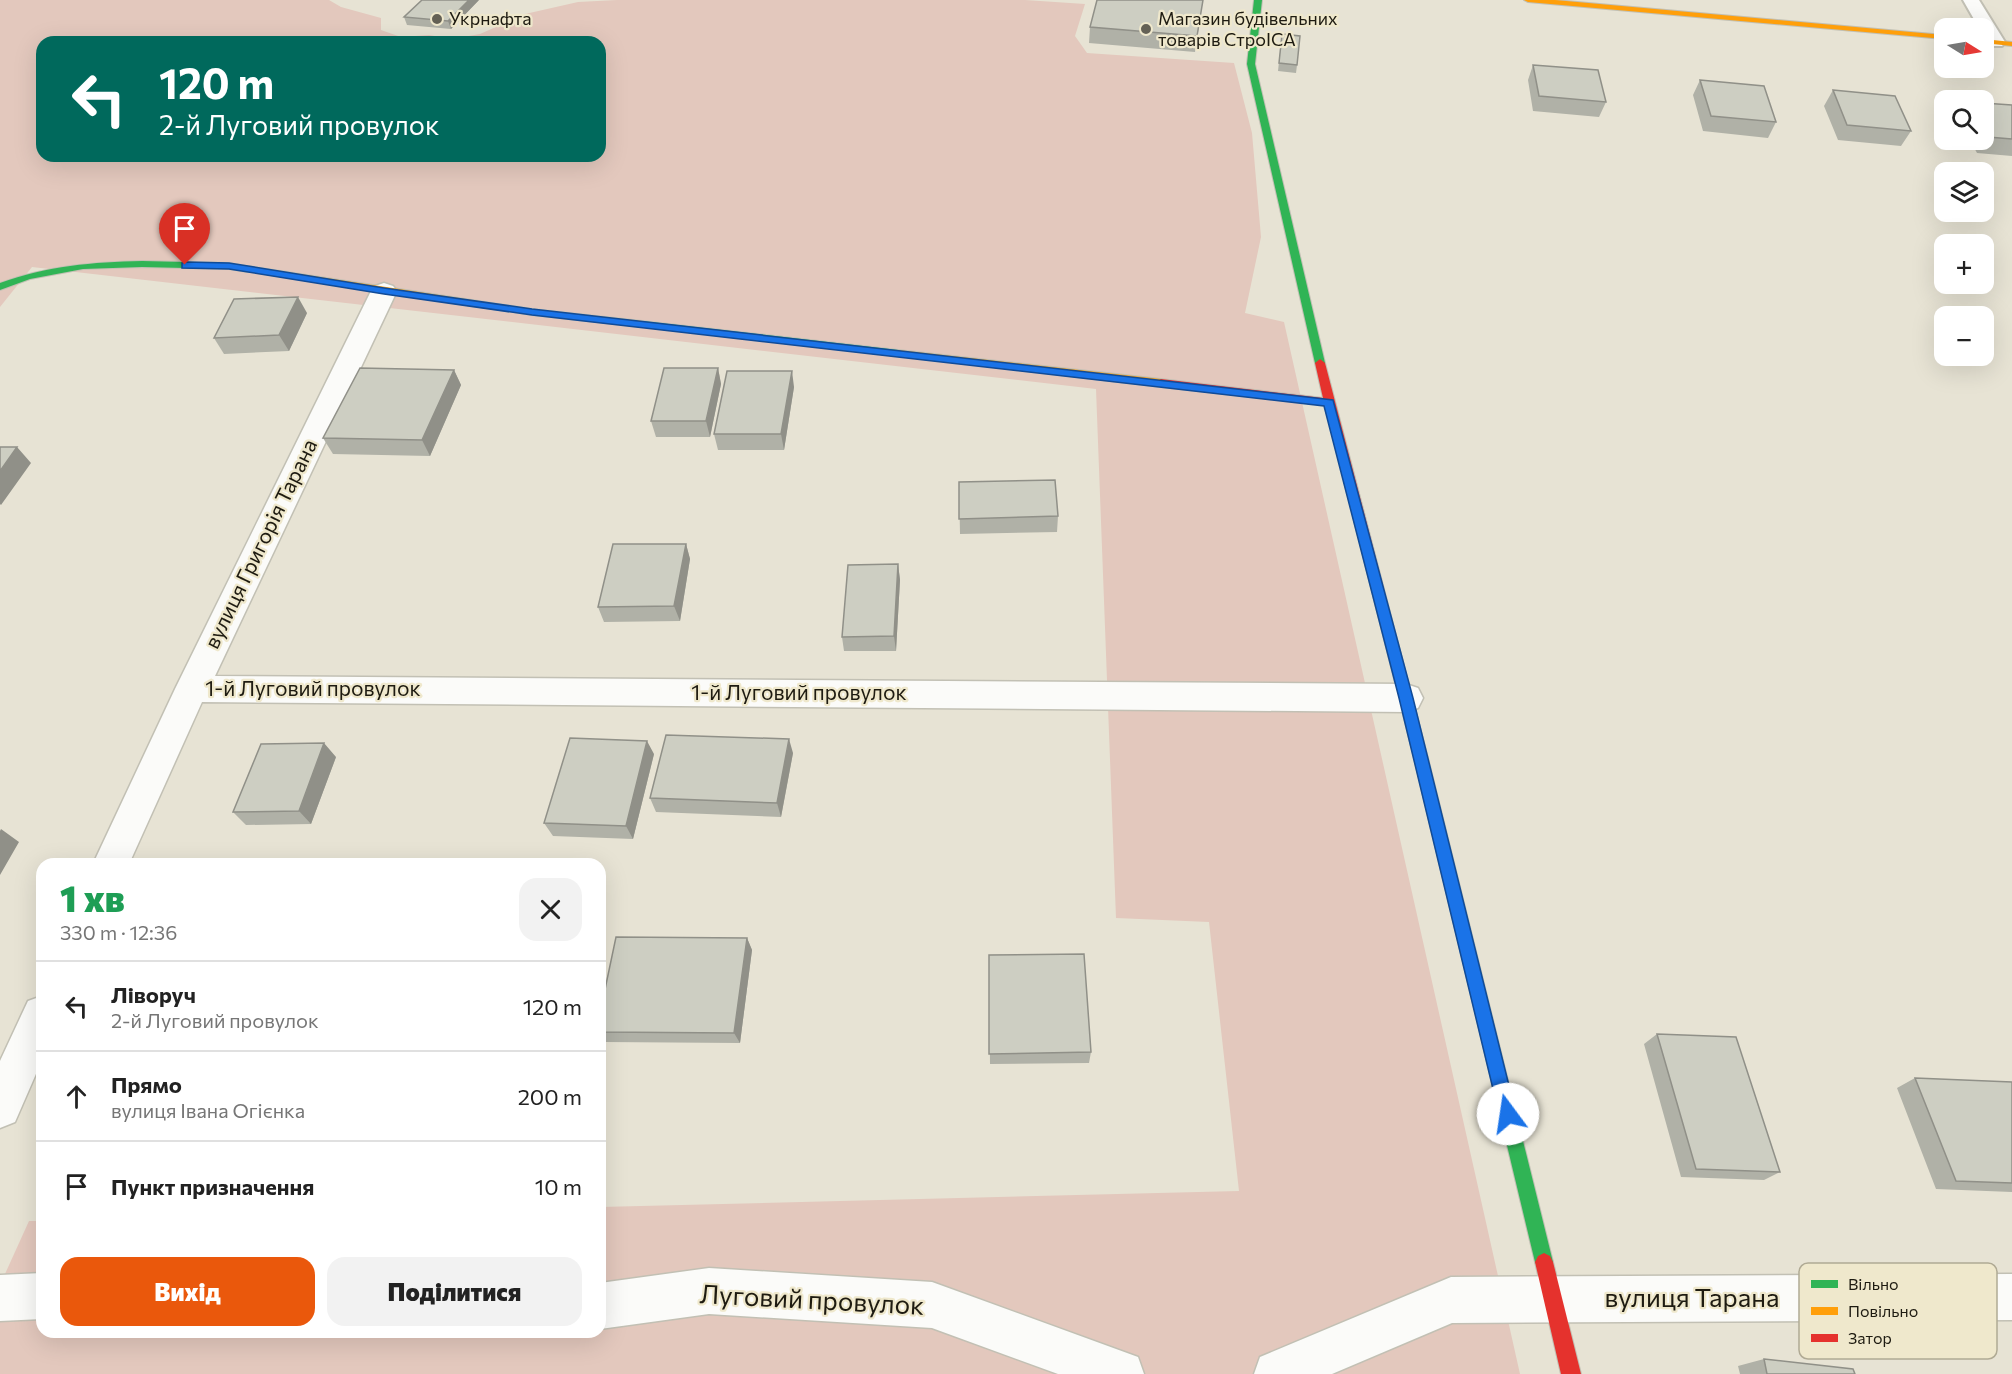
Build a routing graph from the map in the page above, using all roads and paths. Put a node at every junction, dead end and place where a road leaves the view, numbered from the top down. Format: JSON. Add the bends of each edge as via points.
{"nodes":[{"id":1,"x":1258,"y":0,"type":"edge"},
{"id":2,"x":1528,"y":0,"type":"edge"},
{"id":3,"x":1971,"y":0,"type":"edge"},
{"id":4,"x":1934,"y":36,"type":"edge"},
{"id":5,"x":1997,"y":42,"type":"edge"},
{"id":6,"x":0,"y":288,"type":"edge"},
{"id":7,"x":384,"y":291,"type":"junction"},
{"id":8,"x":1329,"y":402,"type":"junction"},
{"id":9,"x":192,"y":688,"type":"junction"},
{"id":10,"x":1406,"y":698,"type":"junction"},
{"id":11,"x":114,"y":858,"type":"edge"},
{"id":12,"x":36,"y":1028,"type":"edge"},
{"id":13,"x":0,"y":1107,"type":"edge"},
{"id":14,"x":36,"y":1296,"type":"edge"},
{"id":15,"x":1997,"y":1296,"type":"edge"},
{"id":16,"x":2012,"y":1296,"type":"edge"},
{"id":17,"x":1799,"y":1297,"type":"edge"},
{"id":18,"x":0,"y":1298,"type":"edge"},
{"id":19,"x":1553,"y":1299,"type":"junction"},
{"id":20,"x":606,"y":1305,"type":"edge"},
{"id":21,"x":1121,"y":1374,"type":"edge"},
{"id":22,"x":1277,"y":1374,"type":"edge"},
{"id":23,"x":1571,"y":1374,"type":"edge"}],
"edges":[{"from":1,"to":8,"type":"street","via":[[1251,64]]},
{"from":2,"to":4,"type":"street"},
{"from":3,"to":5,"type":"lane"},
{"from":6,"to":7,"type":"street","via":[[20,278],[98,265],[229,266]]},
{"from":7,"to":8,"type":"street","via":[[532,312]]},
{"from":7,"to":9,"type":"street","name":"вулиця Григорія Тарана"},
{"from":8,"to":10,"type":"street"},
{"from":9,"to":10,"type":"street","name":"1-й Луговий провулок"},
{"from":9,"to":11,"type":"street","name":"вулиця Григорія Тарана"},
{"from":10,"to":19,"type":"street"},
{"from":12,"to":13,"type":"street"},
{"from":14,"to":18,"type":"street"},
{"from":15,"to":16,"type":"street","name":"вулиця Тарана"},
{"from":17,"to":19,"type":"street","name":"вулиця Тарана"},
{"from":19,"to":22,"type":"street","via":[[1451,1300]]},
{"from":19,"to":23,"type":"street"},
{"from":20,"to":21,"type":"street","name":"Луговий провулок","via":[[709,1291],[932,1305]]}]}
